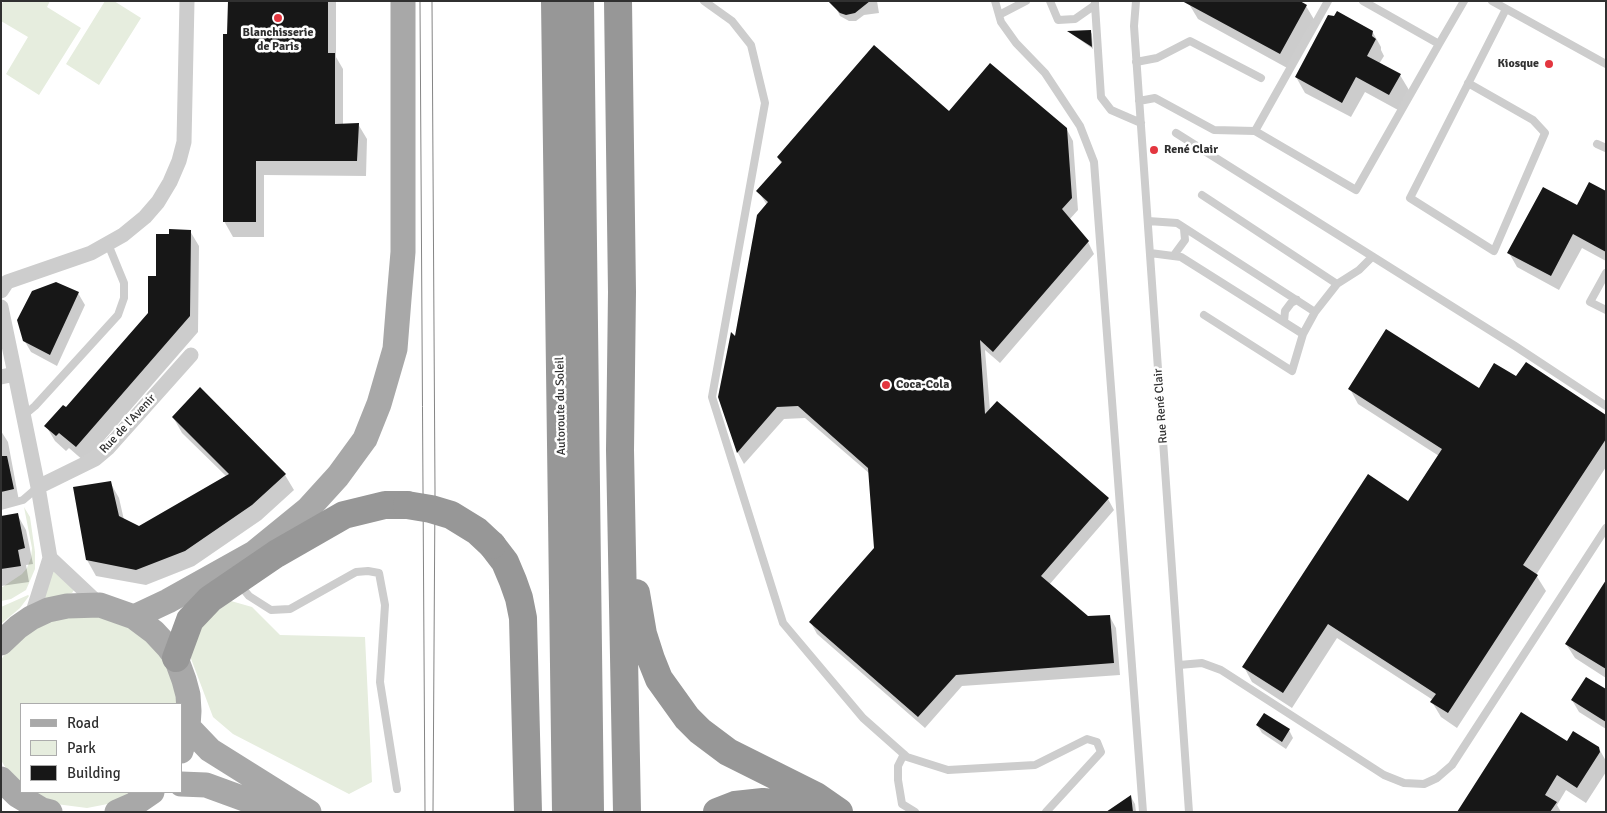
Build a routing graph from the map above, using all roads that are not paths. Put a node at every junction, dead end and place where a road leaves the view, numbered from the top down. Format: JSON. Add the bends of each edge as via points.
{"nodes":[{"id":1,"x":187,"y":1,"type":"edge"},
{"id":2,"x":403,"y":1,"type":"edge"},
{"id":3,"x":555,"y":1,"type":"edge"},
{"id":4,"x":580,"y":1,"type":"edge"},
{"id":5,"x":618,"y":1,"type":"edge"},
{"id":6,"x":704,"y":1,"type":"edge"},
{"id":7,"x":996,"y":1,"type":"edge"},
{"id":8,"x":1026,"y":1,"type":"edge"},
{"id":9,"x":1050,"y":1,"type":"edge"},
{"id":10,"x":1136,"y":1,"type":"edge"},
{"id":11,"x":1328,"y":1,"type":"edge"},
{"id":12,"x":1363,"y":1,"type":"edge"},
{"id":13,"x":1464,"y":1,"type":"edge"},
{"id":14,"x":1492,"y":1,"type":"edge"},
{"id":15,"x":1095,"y":3,"type":"edge"},
{"id":16,"x":1506,"y":9,"type":"junction"},
{"id":17,"x":999,"y":15,"type":"junction"},
{"id":18,"x":1439,"y":44,"type":"junction"},
{"id":19,"x":1136,"y":62,"type":"junction"},
{"id":20,"x":1606,"y":64,"type":"edge"},
{"id":21,"x":1261,"y":78,"type":"dead end"},
{"id":22,"x":1468,"y":83,"type":"junction"},
{"id":23,"x":1139,"y":101,"type":"junction"},
{"id":24,"x":1141,"y":123,"type":"junction"},
{"id":25,"x":1255,"y":131,"type":"junction"},
{"id":26,"x":1176,"y":133,"type":"dead end"},
{"id":27,"x":1597,"y":144,"type":"dead end"},
{"id":28,"x":1606,"y":148,"type":"edge"},
{"id":29,"x":1202,"y":195,"type":"dead end"},
{"id":30,"x":1148,"y":221,"type":"junction"},
{"id":31,"x":1184,"y":229,"type":"junction"},
{"id":32,"x":108,"y":244,"type":"junction"},
{"id":33,"x":1150,"y":253,"type":"junction"},
{"id":34,"x":1174,"y":255,"type":"junction"},
{"id":35,"x":1372,"y":257,"type":"junction"},
{"id":36,"x":1606,"y":273,"type":"edge"},
{"id":37,"x":1337,"y":284,"type":"junction"},
{"id":38,"x":1,"y":291,"type":"edge"},
{"id":39,"x":622,"y":292,"type":"junction"},
{"id":40,"x":1297,"y":300,"type":"junction"},
{"id":41,"x":1,"y":308,"type":"edge"},
{"id":42,"x":1606,"y":310,"type":"edge"},
{"id":43,"x":1315,"y":312,"type":"junction"},
{"id":44,"x":1204,"y":315,"type":"dead end"},
{"id":45,"x":1284,"y":322,"type":"junction"},
{"id":46,"x":1303,"y":334,"type":"junction"},
{"id":47,"x":191,"y":355,"type":"dead end"},
{"id":48,"x":8,"y":375,"type":"edge"},
{"id":49,"x":1606,"y":406,"type":"edge"},
{"id":50,"x":23,"y":416,"type":"junction"},
{"id":51,"x":38,"y":487,"type":"junction"},
{"id":52,"x":1,"y":506,"type":"edge"},
{"id":53,"x":1606,"y":528,"type":"edge"},
{"id":54,"x":50,"y":558,"type":"junction"},
{"id":55,"x":237,"y":582,"type":"junction"},
{"id":56,"x":100,"y":605,"type":"junction"},
{"id":57,"x":134,"y":617,"type":"junction"},
{"id":58,"x":31,"y":618,"type":"junction"},
{"id":59,"x":2,"y":640,"type":"edge"},
{"id":60,"x":176,"y":658,"type":"junction"},
{"id":61,"x":1179,"y":665,"type":"junction"},
{"id":62,"x":188,"y":727,"type":"junction"},
{"id":63,"x":182,"y":748,"type":"edge"},
{"id":64,"x":904,"y":754,"type":"junction"},
{"id":65,"x":1,"y":779,"type":"edge"},
{"id":66,"x":182,"y":784,"type":"edge"},
{"id":67,"x":397,"y":789,"type":"dead end"},
{"id":68,"x":151,"y":793,"type":"edge"},
{"id":69,"x":45,"y":811,"type":"edge"},
{"id":70,"x":1047,"y":811,"type":"edge"},
{"id":71,"x":118,"y":812,"type":"edge"},
{"id":72,"x":280,"y":812,"type":"edge"},
{"id":73,"x":309,"y":812,"type":"edge"},
{"id":74,"x":528,"y":812,"type":"edge"},
{"id":75,"x":566,"y":812,"type":"edge"},
{"id":76,"x":590,"y":812,"type":"edge"},
{"id":77,"x":627,"y":812,"type":"edge"},
{"id":78,"x":717,"y":812,"type":"edge"},
{"id":79,"x":811,"y":812,"type":"edge"},
{"id":80,"x":839,"y":812,"type":"edge"},
{"id":81,"x":915,"y":812,"type":"edge"},
{"id":82,"x":1143,"y":812,"type":"edge"},
{"id":83,"x":1189,"y":812,"type":"edge"}],
"edges":[{"from":1,"to":32,"type":"street","via":[[185,123],[179,161],[158,202],[145,217]]},
{"from":2,"to":57,"type":"main road","via":[[403,252],[399,299],[394,349],[364,439],[338,476],[308,509],[254,553]]},
{"from":3,"to":75,"type":"highway","name":"Autoroute du Soleil"},
{"from":4,"to":76,"type":"highway","name":"Autoroute du Soleil"},
{"from":5,"to":39,"type":"highway"},
{"from":6,"to":64,"type":"lane","via":[[732,21],[751,45],[765,103],[712,397],[783,623],[863,718]]},
{"from":7,"to":17,"type":"lane"},
{"from":8,"to":17,"type":"lane"},
{"from":9,"to":15,"type":"lane","via":[[1058,20],[1075,19]]},
{"from":10,"to":19,"type":"lane","name":"Rue René Clair"},
{"from":11,"to":25,"type":"lane"},
{"from":12,"to":18,"type":"lane"},
{"from":13,"to":18,"type":"lane"},
{"from":14,"to":16,"type":"lane"},
{"from":15,"to":24,"type":"lane","via":[[1101,97],[1111,110]]},
{"from":16,"to":20,"type":"lane"},
{"from":16,"to":22,"type":"lane"},
{"from":17,"to":82,"type":"lane","via":[[1016,43],[1045,73],[1080,126],[1094,162]]},
{"from":18,"to":25,"type":"lane","via":[[1356,190]]},
{"from":19,"to":21,"type":"lane","via":[[1157,58],[1190,41]]},
{"from":19,"to":23,"type":"lane","name":"Rue René Clair"},
{"from":22,"to":22,"type":"lane","via":[[1410,198],[1494,250],[1545,133],[1533,120]]},
{"from":23,"to":24,"type":"lane","name":"Rue René Clair"},
{"from":23,"to":25,"type":"lane","via":[[1155,98],[1214,130]]},
{"from":24,"to":30,"type":"lane","name":"Rue René Clair"},
{"from":26,"to":35,"type":"lane"},
{"from":27,"to":28,"type":"lane"},
{"from":29,"to":37,"type":"lane"},
{"from":30,"to":31,"type":"lane","via":[[1177,223]]},
{"from":30,"to":33,"type":"lane","name":"Rue René Clair"},
{"from":31,"to":34,"type":"lane","via":[[1185,240]]},
{"from":31,"to":40,"type":"lane"},
{"from":32,"to":38,"type":"street","via":[[7,282]]},
{"from":32,"to":50,"type":"lane","via":[[124,283],[124,298],[118,315]]},
{"from":33,"to":34,"type":"lane"},
{"from":33,"to":61,"type":"lane","name":"Rue René Clair"},
{"from":34,"to":45,"type":"lane"},
{"from":35,"to":37,"type":"lane"},
{"from":35,"to":49,"type":"lane"},
{"from":36,"to":42,"type":"lane","via":[[1590,302]]},
{"from":37,"to":43,"type":"lane"},
{"from":39,"to":77,"type":"highway","via":[[620,450]]},
{"from":39,"to":80,"type":"highway","via":[[630,544],[638,611],[659,679],[681,711],[715,744],[816,796]]},
{"from":40,"to":43,"type":"lane"},
{"from":40,"to":45,"type":"lane","via":[[1285,310]]},
{"from":41,"to":48,"type":"street"},
{"from":43,"to":46,"type":"lane"},
{"from":44,"to":46,"type":"lane","via":[[1292,371]]},
{"from":45,"to":46,"type":"lane"},
{"from":47,"to":51,"type":"street","name":"Rue de l'Avenir","via":[[108,448],[87,463]]},
{"from":48,"to":50,"type":"street"},
{"from":50,"to":51,"type":"street"},
{"from":51,"to":52,"type":"lane","via":[[23,500]]},
{"from":51,"to":54,"type":"street"},
{"from":53,"to":61,"type":"lane","via":[[1452,765],[1424,784],[1404,783],[1384,775],[1221,670],[1202,663]]},
{"from":54,"to":56,"type":"street"},
{"from":54,"to":58,"type":"street"},
{"from":55,"to":60,"type":"highway","via":[[210,599],[190,620]]},
{"from":55,"to":67,"type":"lane","via":[[249,596],[271,610],[290,609],[356,572],[379,573],[386,605],[380,682]]},
{"from":55,"to":74,"type":"highway","bridge":true,"via":[[276,554],[344,515],[385,505],[431,509],[451,515],[476,531],[505,562],[523,618]]},
{"from":56,"to":57,"type":"main road"},
{"from":56,"to":58,"type":"main road","via":[[68,606]]},
{"from":57,"to":60,"type":"main road","via":[[154,632]]},
{"from":58,"to":59,"type":"main road"},
{"from":60,"to":62,"type":"main road","via":[[188,695]]},
{"from":61,"to":83,"type":"lane","name":"Rue René Clair"},
{"from":62,"to":63,"type":"main road"},
{"from":62,"to":73,"type":"main road","via":[[210,750]]},
{"from":64,"to":70,"type":"lane","via":[[948,770],[1025,766],[1035,765],[1087,739],[1097,742],[1100,752],[1097,757]]},
{"from":64,"to":81,"type":"lane","via":[[898,766],[902,804]]},
{"from":65,"to":69,"type":"main road","via":[[17,795]]},
{"from":66,"to":72,"type":"main road","via":[[206,785]]},
{"from":68,"to":71,"type":"main road"},
{"from":78,"to":79,"type":"highway","via":[[735,805],[763,802],[793,805]]}]}
